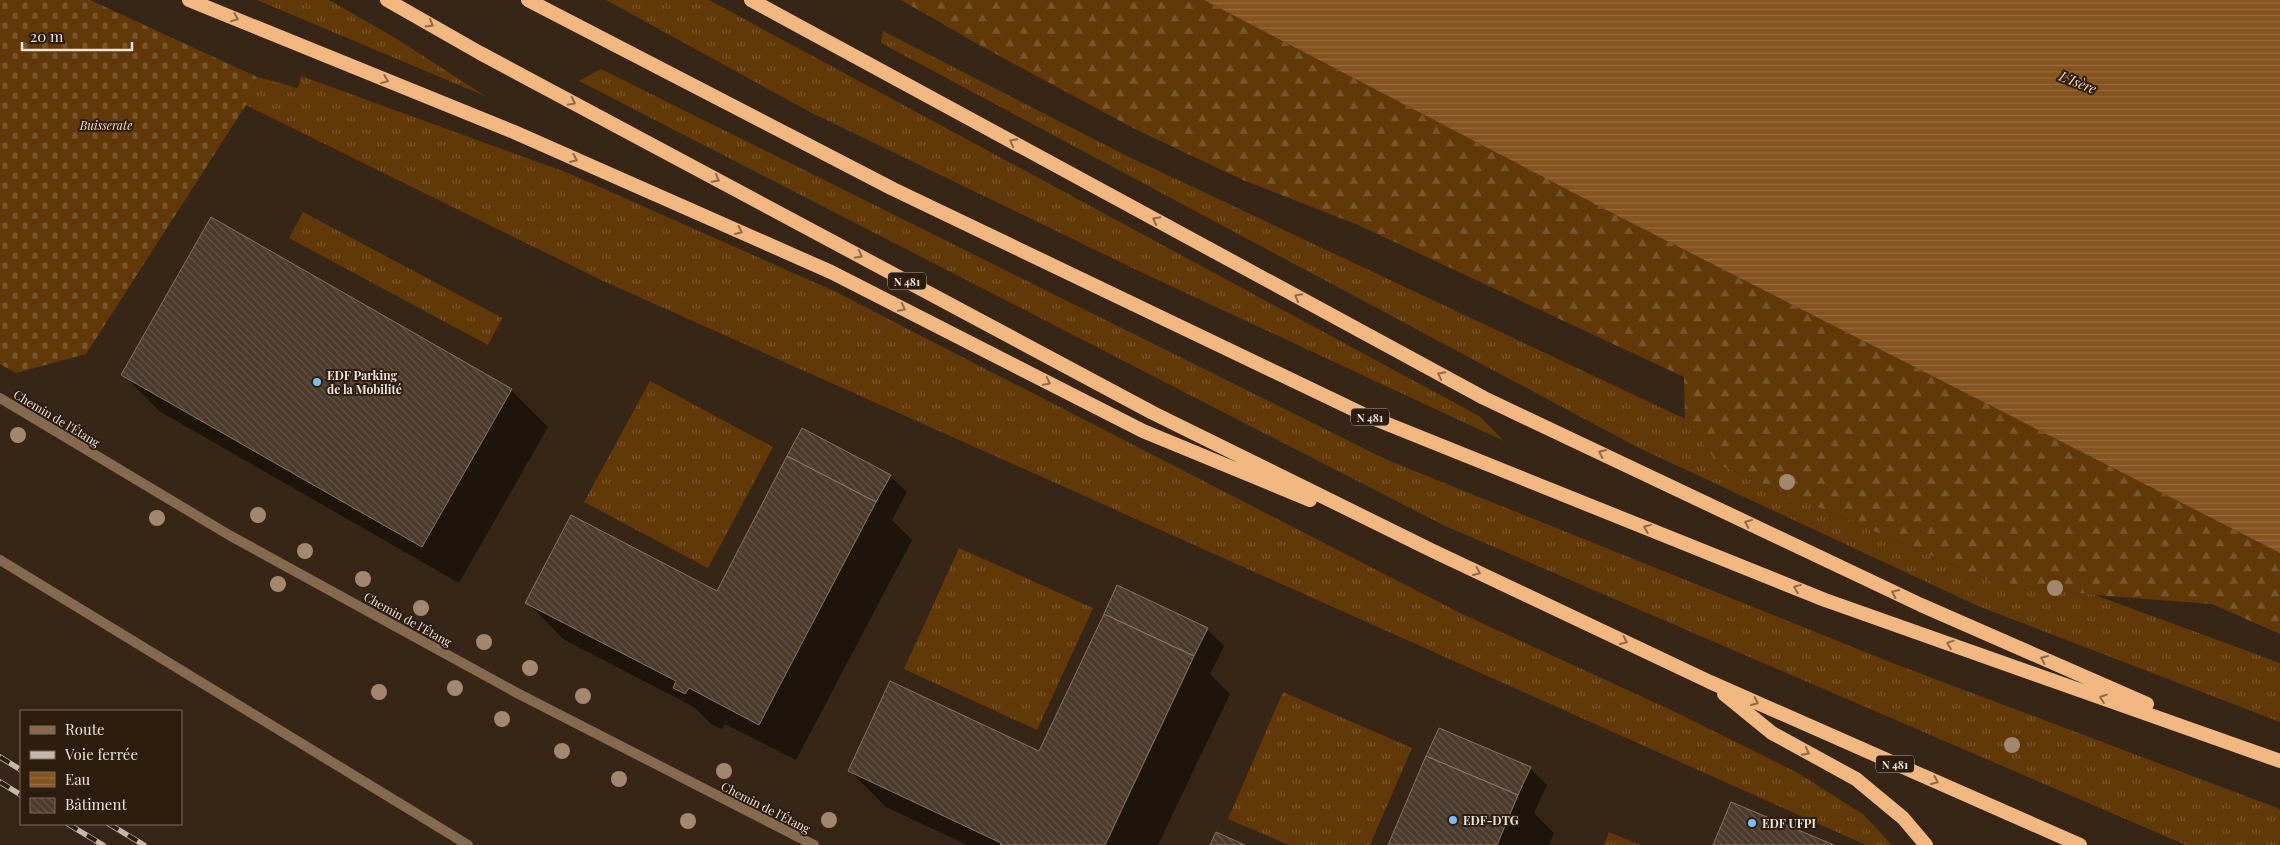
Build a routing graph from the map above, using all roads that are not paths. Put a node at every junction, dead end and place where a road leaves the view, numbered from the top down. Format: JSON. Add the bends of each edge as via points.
{"nodes":[{"id":1,"x":190,"y":0,"type":"edge"},
{"id":2,"x":387,"y":0,"type":"edge"},
{"id":3,"x":528,"y":0,"type":"edge"},
{"id":4,"x":751,"y":0,"type":"edge"},
{"id":5,"x":0,"y":398,"type":"edge"},
{"id":6,"x":1433,"y":551,"type":"junction"},
{"id":7,"x":0,"y":560,"type":"edge"},
{"id":8,"x":1710,"y":682,"type":"junction"},
{"id":9,"x":2248,"y":749,"type":"junction"},
{"id":10,"x":2280,"y":761,"type":"edge"},
{"id":11,"x":468,"y":845,"type":"edge"},
{"id":12,"x":814,"y":845,"type":"edge"},
{"id":13,"x":1926,"y":845,"type":"edge"},
{"id":14,"x":2080,"y":845,"type":"edge"}],
"edges":[{"from":1,"to":6,"type":"highway","one_way":true,"via":[[514,132],[831,272],[1143,431]]},
{"from":2,"to":6,"type":"highway","number":"N 481","one_way":true,"via":[[480,53],[1153,413]]},
{"from":9,"to":3,"type":"highway","number":"N 481","one_way":true,"via":[[1825,600],[1365,415],[893,189]]},
{"from":9,"to":4,"type":"highway","one_way":true,"via":[[1921,605],[1484,398]]},
{"from":5,"to":12,"type":"street","name":"Chemin de l'Étang","via":[[229,535],[484,675]]},
{"from":6,"to":8,"type":"highway","number":"N 481","one_way":true},
{"from":7,"to":11,"type":"street"},
{"from":8,"to":13,"type":"highway","one_way":true,"via":[[1772,733],[1856,779],[1903,818]]},
{"from":8,"to":14,"type":"highway","number":"N 481","one_way":true},
{"from":9,"to":10,"type":"highway","number":"N 481"}]}
